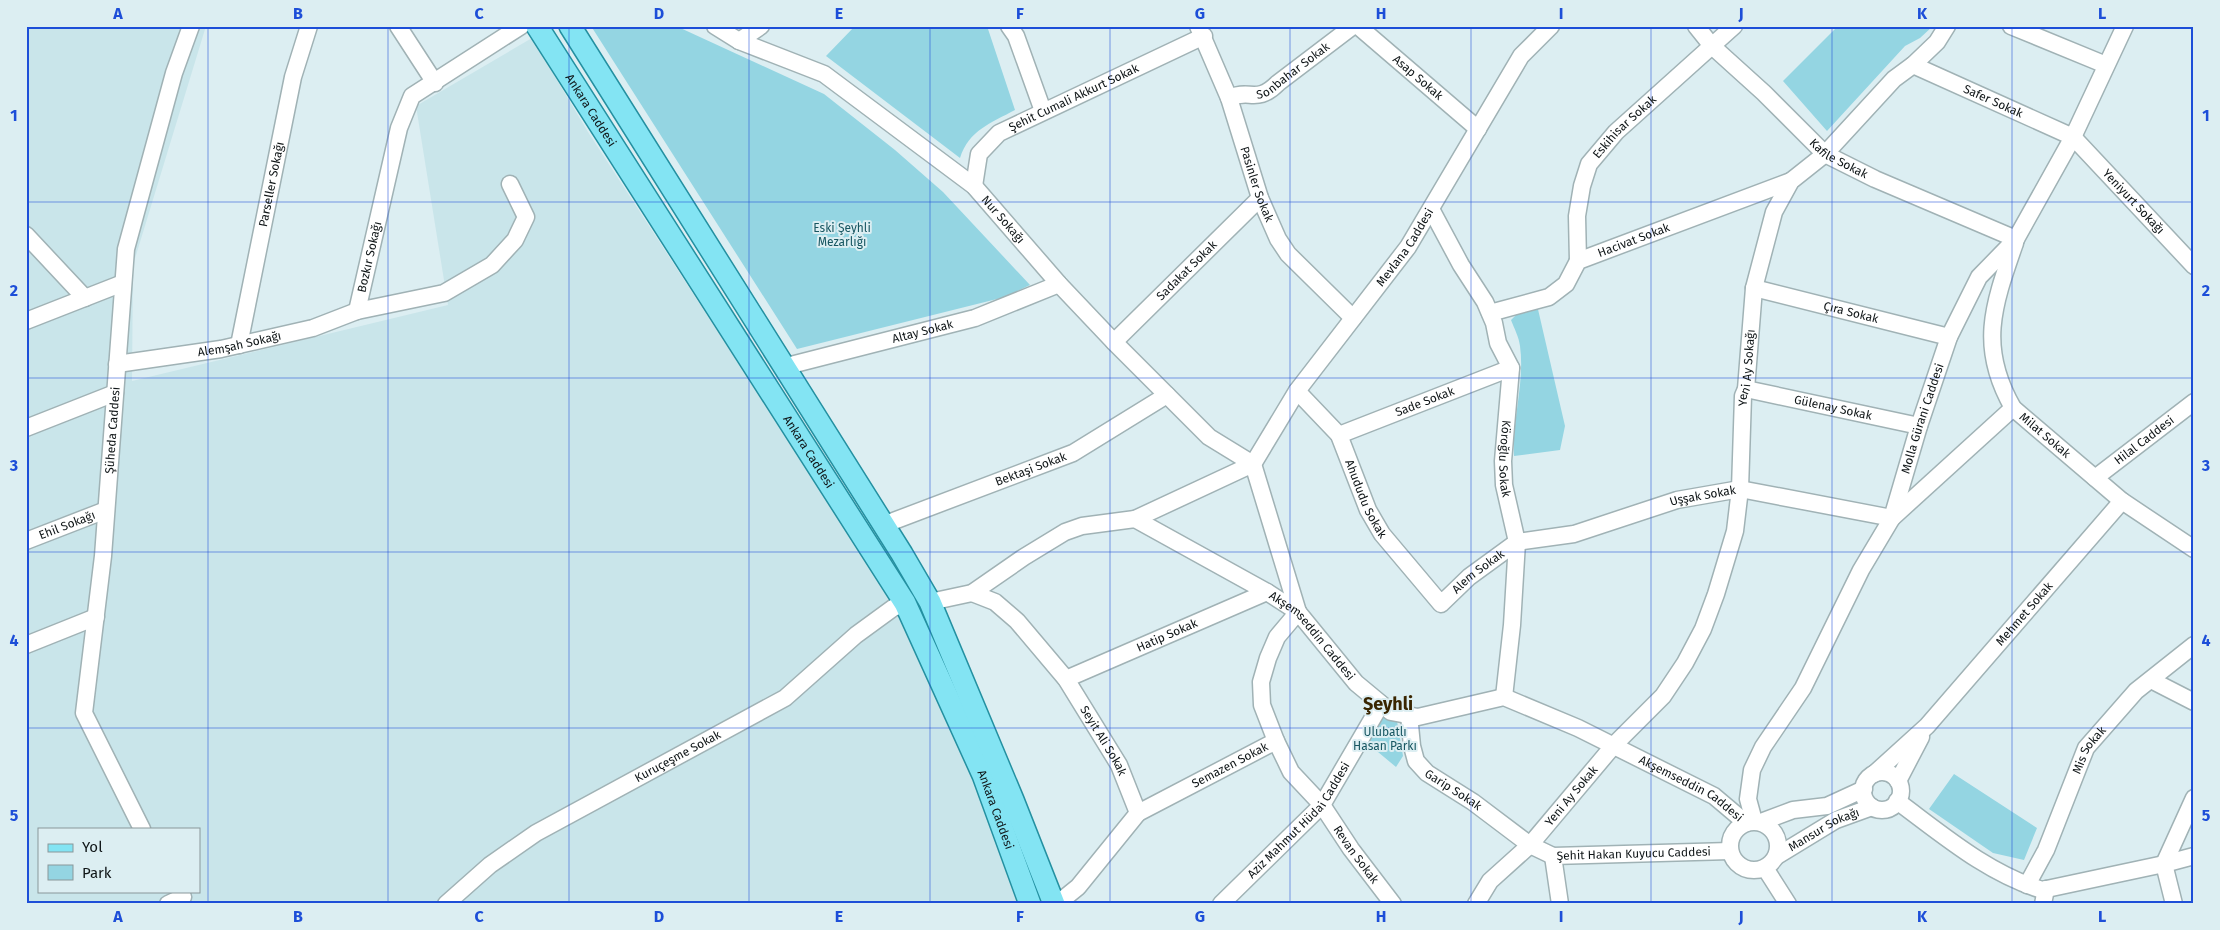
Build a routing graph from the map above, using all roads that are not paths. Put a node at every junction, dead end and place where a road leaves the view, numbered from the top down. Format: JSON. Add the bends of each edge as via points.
{"nodes":[{"id":1,"x":191,"y":26,"type":"edge"},
{"id":2,"x":309,"y":26,"type":"edge"},
{"id":3,"x":398,"y":26,"type":"edge"},
{"id":4,"x":521,"y":26,"type":"edge"},
{"id":5,"x":537,"y":26,"type":"edge"},
{"id":6,"x":570,"y":26,"type":"edge"},
{"id":7,"x":715,"y":26,"type":"edge"},
{"id":8,"x":761,"y":26,"type":"edge"},
{"id":9,"x":1009,"y":26,"type":"edge"},
{"id":10,"x":1353,"y":26,"type":"edge"},
{"id":11,"x":1358,"y":26,"type":"edge"},
{"id":12,"x":1550,"y":26,"type":"edge"},
{"id":13,"x":1696,"y":26,"type":"edge"},
{"id":14,"x":1734,"y":26,"type":"edge"},
{"id":15,"x":1947,"y":26,"type":"edge"},
{"id":16,"x":2011,"y":26,"type":"edge"},
{"id":17,"x":2125,"y":26,"type":"edge"},
{"id":18,"x":1201,"y":31,"type":"edge"},
{"id":19,"x":739,"y":41,"type":"junction"},
{"id":20,"x":1712,"y":46,"type":"junction"},
{"id":21,"x":1913,"y":66,"type":"junction"},
{"id":22,"x":2106,"y":66,"type":"junction"},
{"id":23,"x":435,"y":82,"type":"junction"},
{"id":24,"x":1229,"y":98,"type":"junction"},
{"id":25,"x":1043,"y":111,"type":"junction"},
{"id":26,"x":1478,"y":130,"type":"junction"},
{"id":27,"x":2073,"y":137,"type":"junction"},
{"id":28,"x":1825,"y":154,"type":"junction"},
{"id":29,"x":1791,"y":181,"type":"junction"},
{"id":30,"x":510,"y":184,"type":"dead end"},
{"id":31,"x":974,"y":186,"type":"junction"},
{"id":32,"x":1260,"y":198,"type":"junction"},
{"id":33,"x":1431,"y":209,"type":"junction"},
{"id":34,"x":26,"y":235,"type":"edge"},
{"id":35,"x":2016,"y":239,"type":"junction"},
{"id":36,"x":1578,"y":260,"type":"junction"},
{"id":37,"x":2194,"y":266,"type":"edge"},
{"id":38,"x":123,"y":283,"type":"junction"},
{"id":39,"x":1059,"y":284,"type":"junction"},
{"id":40,"x":1754,"y":288,"type":"junction"},
{"id":41,"x":85,"y":298,"type":"junction"},
{"id":42,"x":357,"y":311,"type":"junction"},
{"id":43,"x":1490,"y":313,"type":"junction"},
{"id":44,"x":1353,"y":318,"type":"junction"},
{"id":45,"x":26,"y":321,"type":"edge"},
{"id":46,"x":1948,"y":338,"type":"junction"},
{"id":47,"x":1114,"y":342,"type":"junction"},
{"id":48,"x":239,"y":345,"type":"junction"},
{"id":49,"x":117,"y":364,"type":"junction"},
{"id":50,"x":782,"y":367,"type":"junction"},
{"id":51,"x":1511,"y":368,"type":"junction"},
{"id":52,"x":1746,"y":389,"type":"junction"},
{"id":53,"x":1297,"y":391,"type":"junction"},
{"id":54,"x":115,"y":393,"type":"junction"},
{"id":55,"x":1167,"y":395,"type":"junction"},
{"id":56,"x":2194,"y":402,"type":"edge"},
{"id":57,"x":2013,"y":408,"type":"junction"},
{"id":58,"x":1919,"y":426,"type":"junction"},
{"id":59,"x":26,"y":428,"type":"edge"},
{"id":60,"x":1339,"y":434,"type":"junction"},
{"id":61,"x":1253,"y":464,"type":"junction"},
{"id":62,"x":2095,"y":478,"type":"junction"},
{"id":63,"x":1740,"y":489,"type":"junction"},
{"id":64,"x":2122,"y":501,"type":"junction"},
{"id":65,"x":106,"y":510,"type":"junction"},
{"id":66,"x":1892,"y":518,"type":"junction"},
{"id":67,"x":1135,"y":519,"type":"junction"},
{"id":68,"x":883,"y":525,"type":"junction"},
{"id":69,"x":26,"y":541,"type":"edge"},
{"id":70,"x":1517,"y":542,"type":"junction"},
{"id":71,"x":2194,"y":549,"type":"edge"},
{"id":72,"x":1267,"y":592,"type":"junction"},
{"id":73,"x":972,"y":593,"type":"junction"},
{"id":74,"x":930,"y":602,"type":"junction"},
{"id":75,"x":905,"y":603,"type":"junction"},
{"id":76,"x":1441,"y":604,"type":"joint"},
{"id":77,"x":1298,"y":612,"type":"junction"},
{"id":78,"x":96,"y":617,"type":"junction"},
{"id":79,"x":2194,"y":645,"type":"edge"},
{"id":80,"x":26,"y":646,"type":"edge"},
{"id":81,"x":1066,"y":679,"type":"junction"},
{"id":82,"x":2151,"y":680,"type":"junction"},
{"id":83,"x":1504,"y":697,"type":"junction"},
{"id":84,"x":2194,"y":702,"type":"edge"},
{"id":85,"x":1381,"y":704,"type":"junction"},
{"id":86,"x":1409,"y":715,"type":"junction"},
{"id":87,"x":1927,"y":726,"type":"junction"},
{"id":88,"x":1276,"y":741,"type":"junction"},
{"id":89,"x":1614,"y":745,"type":"junction"},
{"id":90,"x":1874,"y":774,"type":"junction"},
{"id":91,"x":1898,"y":781,"type":"junction"},
{"id":92,"x":1864,"y":789,"type":"junction"},
{"id":93,"x":2194,"y":798,"type":"edge"},
{"id":94,"x":1897,"y":801,"type":"junction"},
{"id":95,"x":1322,"y":805,"type":"junction"},
{"id":96,"x":1872,"y":807,"type":"junction"},
{"id":97,"x":1138,"y":813,"type":"junction"},
{"id":98,"x":1754,"y":822,"type":"junction"},
{"id":99,"x":142,"y":828,"type":"edge"},
{"id":100,"x":1530,"y":845,"type":"junction"},
{"id":101,"x":1730,"y":851,"type":"junction"},
{"id":102,"x":1553,"y":856,"type":"junction"},
{"id":103,"x":1777,"y":856,"type":"junction"},
{"id":104,"x":2194,"y":856,"type":"edge"},
{"id":105,"x":2164,"y":864,"type":"junction"},
{"id":106,"x":1765,"y":868,"type":"junction"},
{"id":107,"x":2027,"y":886,"type":"junction"},
{"id":108,"x":2045,"y":896,"type":"edge"},
{"id":109,"x":1025,"y":898,"type":"edge"},
{"id":110,"x":446,"y":904,"type":"edge"},
{"id":111,"x":1055,"y":904,"type":"edge"},
{"id":112,"x":1221,"y":904,"type":"edge"},
{"id":113,"x":1393,"y":904,"type":"edge"},
{"id":114,"x":1476,"y":904,"type":"edge"},
{"id":115,"x":1560,"y":904,"type":"edge"},
{"id":116,"x":1788,"y":904,"type":"edge"},
{"id":117,"x":2174,"y":904,"type":"edge"}],
"edges":[{"from":1,"to":38,"type":"street","name":"Şüheda Caddesi","via":[[174,73],[126,248]]},
{"from":2,"to":48,"type":"street","name":"Parseller Sokağı","via":[[293,77]]},
{"from":3,"to":23,"type":"street"},
{"from":4,"to":23,"type":"street","name":"Bozkır Sokağı"},
{"from":5,"to":75,"type":"main road","name":"Ankara Caddesi"},
{"from":6,"to":50,"type":"main road","name":"Ankara Caddesi"},
{"from":7,"to":19,"type":"street","name":"Nur Sokağı"},
{"from":8,"to":19,"type":"street"},
{"from":9,"to":25,"type":"street","via":[[1016,36]]},
{"from":10,"to":24,"type":"street","name":"Sonbahar Sokak","via":[[1268,93]]},
{"from":11,"to":26,"type":"street","name":"Asap Sokak"},
{"from":12,"to":26,"type":"street","name":"Mevlana Caddesi","via":[[1521,56]]},
{"from":13,"to":20,"type":"street","name":"Kafile Sokak"},
{"from":14,"to":20,"type":"street","name":"Eskihisar Sokak"},
{"from":15,"to":21,"type":"street","name":"Yeni Ay Sokağı","via":[[1937,42]]},
{"from":16,"to":22,"type":"street"},
{"from":17,"to":22,"type":"street","name":"Molla Gürani Caddesi"},
{"from":18,"to":24,"type":"street","name":"Pasinler Sokak"},
{"from":18,"to":25,"type":"street","name":"Şehit Cumali Akkurt Sokak"},
{"from":19,"to":31,"type":"street","name":"Nur Sokağı","via":[[824,74]]},
{"from":20,"to":28,"type":"street","name":"Kafile Sokak"},
{"from":20,"to":36,"type":"street","name":"Eskihisar Sokak","via":[[1616,132],[1589,164],[1577,216]]},
{"from":21,"to":27,"type":"street","name":"Safer Sokak"},
{"from":21,"to":28,"type":"street","name":"Yeni Ay Sokağı","via":[[1894,79]]},
{"from":22,"to":27,"type":"street","name":"Molla Gürani Caddesi"},
{"from":23,"to":42,"type":"street","name":"Bozkır Sokağı","via":[[412,96],[400,128]]},
{"from":24,"to":32,"type":"street","name":"Pasinler Sokak"},
{"from":25,"to":31,"type":"street","name":"Şehit Cumali Akkurt Sokak","via":[[998,133],[987,143],[979,154]]},
{"from":26,"to":33,"type":"street","name":"Mevlana Caddesi"},
{"from":27,"to":35,"type":"street","name":"Molla Gürani Caddesi"},
{"from":27,"to":37,"type":"street","name":"Yeniyurt Sokağı"},
{"from":28,"to":29,"type":"street","name":"Yeni Ay Sokağı"},
{"from":28,"to":35,"type":"street","name":"Kafile Sokak","via":[[1875,179]]},
{"from":29,"to":36,"type":"street","name":"Hacivat Sokak"},
{"from":29,"to":40,"type":"street","name":"Yeni Ay Sokağı","via":[[1774,212]]},
{"from":30,"to":42,"type":"street","name":"Bozkır Sokağı","via":[[526,217],[515,240],[492,265],[444,293]]},
{"from":31,"to":39,"type":"street","name":"Nur Sokağı"},
{"from":32,"to":44,"type":"street","name":"Pasinler Sokak","via":[[1288,254]]},
{"from":32,"to":47,"type":"street","name":"Sadakat Sokak"},
{"from":33,"to":43,"type":"street"},
{"from":33,"to":44,"type":"street","name":"Mevlana Caddesi","via":[[1408,247]]},
{"from":34,"to":41,"type":"street"},
{"from":35,"to":46,"type":"street","name":"Molla Gürani Caddesi","via":[[1979,277]]},
{"from":35,"to":57,"type":"street","name":"Milat Sokak","via":[[1994,313],[1991,340],[2002,389]]},
{"from":36,"to":43,"type":"street","via":[[1566,284],[1549,297]]},
{"from":38,"to":41,"type":"street"},
{"from":38,"to":49,"type":"street","name":"Şüheda Caddesi"},
{"from":39,"to":47,"type":"street","name":"Nur Sokağı"},
{"from":39,"to":50,"type":"street","name":"Altay Sokak","via":[[975,318]]},
{"from":40,"to":46,"type":"street","name":"Çıra Sokak"},
{"from":40,"to":52,"type":"street","name":"Yeni Ay Sokağı"},
{"from":41,"to":45,"type":"street"},
{"from":42,"to":48,"type":"street","name":"Alemşah Sokağı","via":[[313,328]]},
{"from":43,"to":51,"type":"street","via":[[1498,343]]},
{"from":44,"to":53,"type":"street","name":"Mevlana Caddesi"},
{"from":46,"to":58,"type":"street","name":"Molla Gürani Caddesi"},
{"from":47,"to":55,"type":"street","name":"Nur Sokağı"},
{"from":48,"to":49,"type":"street","name":"Alemşah Sokağı"},
{"from":49,"to":54,"type":"street","name":"Şüheda Caddesi"},
{"from":50,"to":68,"type":"main road","name":"Ankara Caddesi"},
{"from":51,"to":60,"type":"street","name":"Sade Sokak"},
{"from":51,"to":70,"type":"street","name":"Köroğlu Sokak","via":[[1503,461],[1504,485]]},
{"from":52,"to":58,"type":"street","name":"Gülenay Sokak"},
{"from":52,"to":63,"type":"street","name":"Yeni Ay Sokağı","via":[[1743,396]]},
{"from":53,"to":60,"type":"street","name":"Ahududu Sokak"},
{"from":53,"to":61,"type":"street","name":"Mevlana Caddesi"},
{"from":54,"to":59,"type":"street"},
{"from":54,"to":65,"type":"street","name":"Şüheda Caddesi"},
{"from":55,"to":61,"type":"street","name":"Nur Sokağı","via":[[1209,437]]},
{"from":55,"to":68,"type":"street","name":"Bektaşi Sokak","via":[[1073,453]]},
{"from":56,"to":62,"type":"street","name":"Hilal Caddesi"},
{"from":57,"to":62,"type":"street","name":"Milat Sokak"},
{"from":57,"to":66,"type":"street"},
{"from":58,"to":66,"type":"street","name":"Molla Gürani Caddesi"},
{"from":60,"to":76,"type":"street","name":"Ahududu Sokak","via":[[1368,510],[1382,534]]},
{"from":61,"to":67,"type":"street"},
{"from":61,"to":77,"type":"street"},
{"from":62,"to":64,"type":"street","name":"Milat Sokak"},
{"from":63,"to":66,"type":"street","name":"Uşşak Sokak"},
{"from":63,"to":70,"type":"street","name":"Uşşak Sokak","via":[[1677,500],[1574,534]]},
{"from":63,"to":89,"type":"street","name":"Yeni Ay Sokağı","via":[[1735,531],[1703,629],[1663,696]]},
{"from":64,"to":71,"type":"street","name":"Milat Sokak"},
{"from":64,"to":87,"type":"street","name":"Mehmet Sokak"},
{"from":65,"to":69,"type":"street","name":"Ehil Sokağı"},
{"from":65,"to":78,"type":"street","name":"Şüheda Caddesi"},
{"from":66,"to":98,"type":"street","name":"Molla Gürani Caddesi","via":[[1861,570],[1803,688],[1763,747],[1752,770],[1748,799]]},
{"from":67,"to":72,"type":"street","name":"Akşemseddin Caddesi"},
{"from":67,"to":73,"type":"street","via":[[1082,526],[1065,532]]},
{"from":68,"to":74,"type":"main road","name":"Ankara Caddesi"},
{"from":70,"to":76,"type":"street","name":"Alem Sokak","via":[[1469,577]]},
{"from":70,"to":83,"type":"street","name":"Köroğlu Sokak"},
{"from":72,"to":77,"type":"street","name":"Akşemseddin Caddesi"},
{"from":72,"to":81,"type":"street","name":"Hatip Sokak"},
{"from":73,"to":74,"type":"street"},
{"from":73,"to":81,"type":"street","name":"Seyit Ali Sokak","via":[[995,602],[1017,621]]},
{"from":74,"to":75,"type":"main road"},
{"from":74,"to":111,"type":"main road","name":"Ankara Caddesi"},
{"from":75,"to":109,"type":"main road","name":"Ankara Caddesi","via":[[984,775]]},
{"from":75,"to":110,"type":"street","name":"Kuruçeşme Sokak","via":[[856,634],[785,698],[536,834],[490,865]]},
{"from":77,"to":85,"type":"street","name":"Akşemseddin Caddesi","via":[[1356,683]]},
{"from":77,"to":88,"type":"street","name":"Semazen Sokak","via":[[1277,637],[1261,682],[1262,705]]},
{"from":78,"to":80,"type":"street"},
{"from":78,"to":99,"type":"street","name":"Şüheda Caddesi","via":[[84,713]]},
{"from":79,"to":82,"type":"street","name":"Mis Sokak"},
{"from":81,"to":97,"type":"street","name":"Seyit Ali Sokak","via":[[1119,765]]},
{"from":82,"to":84,"type":"street"},
{"from":82,"to":107,"type":"street","name":"Mis Sokak","via":[[2136,691],[2086,748],[2046,850]]},
{"from":83,"to":86,"type":"street","name":"Akşemseddin Caddesi","via":[[1418,717]]},
{"from":83,"to":89,"type":"street","name":"Akşemseddin Caddesi"},
{"from":85,"to":86,"type":"street","name":"Akşemseddin Caddesi","via":[[1391,712]]},
{"from":85,"to":95,"type":"street","name":"Aziz Mahmut Hüdai Caddesi"},
{"from":86,"to":100,"type":"street","name":"Garip Sokak","via":[[1416,761],[1427,773],[1465,796]]},
{"from":87,"to":90,"type":"street"},
{"from":87,"to":91,"type":"street"},
{"from":88,"to":95,"type":"street","name":"Revan Sokak","via":[[1291,772]]},
{"from":88,"to":97,"type":"street","name":"Semazen Sokak"},
{"from":89,"to":98,"type":"street","name":"Akşemseddin Caddesi","via":[[1714,796]]},
{"from":89,"to":100,"type":"street","name":"Yeni Ay Sokak"},
{"from":90,"to":91,"type":"street","via":[[1889,773]]},
{"from":90,"to":92,"type":"street"},
{"from":91,"to":94,"type":"street","via":[[1901,793]]},
{"from":92,"to":96,"type":"street"},
{"from":92,"to":98,"type":"street","via":[[1827,806],[1793,810]]},
{"from":93,"to":105,"type":"street"},
{"from":94,"to":96,"type":"street","via":[[1890,808]]},
{"from":94,"to":107,"type":"street","via":[[1981,863]]},
{"from":95,"to":112,"type":"street","name":"Aziz Mahmut Hüdai Caddesi"},
{"from":95,"to":113,"type":"street","name":"Revan Sokak"},
{"from":96,"to":103,"type":"street","name":"Mansur Sokağı","via":[[1836,820]]},
{"from":97,"to":111,"type":"street","via":[[1078,887]]},
{"from":98,"to":101,"type":"street","via":[[1735,831]]},
{"from":98,"to":103,"type":"street","via":[[1775,832]]},
{"from":100,"to":102,"type":"street","name":"Şehit Hakan Kuyucu Caddesi"},
{"from":100,"to":114,"type":"street","via":[[1490,881]]},
{"from":101,"to":102,"type":"street","name":"Şehit Hakan Kuyucu Caddesi"},
{"from":101,"to":106,"type":"street","via":[[1743,868]]},
{"from":102,"to":115,"type":"street"},
{"from":103,"to":106,"type":"street"},
{"from":104,"to":105,"type":"street"},
{"from":105,"to":108,"type":"street"},
{"from":105,"to":117,"type":"street"},
{"from":106,"to":116,"type":"street"},
{"from":107,"to":108,"type":"street","via":[[2042,890]]}]}
